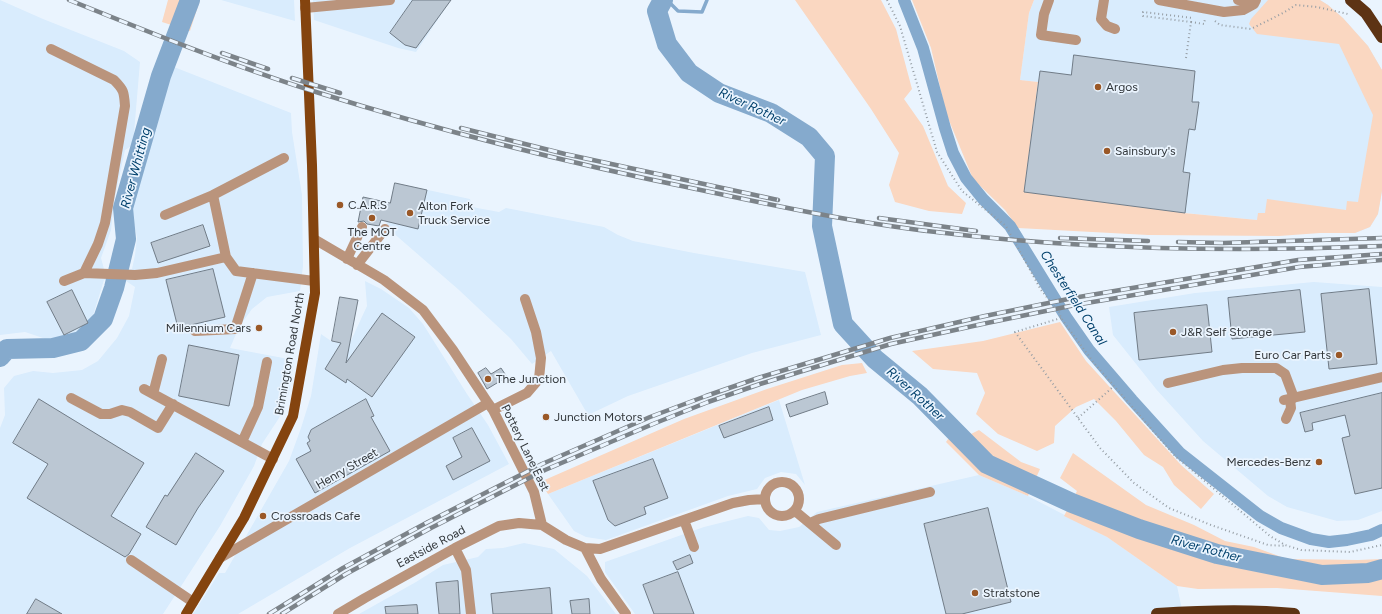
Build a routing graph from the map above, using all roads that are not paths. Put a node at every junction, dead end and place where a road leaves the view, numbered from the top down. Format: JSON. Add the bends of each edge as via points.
{"nodes":[{"id":1,"x":390,"y":0,"type":"edge"},
{"id":2,"x":1049,"y":0,"type":"edge"},
{"id":3,"x":1104,"y":0,"type":"edge"},
{"id":4,"x":1159,"y":0,"type":"edge"},
{"id":5,"x":1221,"y":0,"type":"edge"},
{"id":6,"x":1238,"y":0,"type":"edge"},
{"id":7,"x":1351,"y":0,"type":"edge"},
{"id":8,"x":1255,"y":2,"type":"edge"},
{"id":9,"x":1188,"y":3,"type":"edge"},
{"id":10,"x":305,"y":4,"type":"edge"},
{"id":11,"x":1199,"y":4,"type":"edge"},
{"id":12,"x":1218,"y":11,"type":"junction"},
{"id":13,"x":1114,"y":29,"type":"dead end"},
{"id":14,"x":1382,"y":37,"type":"edge"},
{"id":15,"x":1076,"y":40,"type":"dead end"},
{"id":16,"x":52,"y":49,"type":"dead end"},
{"id":17,"x":284,"y":158,"type":"dead end"},
{"id":18,"x":213,"y":195,"type":"junction"},
{"id":19,"x":165,"y":215,"type":"dead end"},
{"id":20,"x":362,"y":227,"type":"dead end"},
{"id":21,"x":385,"y":230,"type":"dead end"},
{"id":22,"x":314,"y":239,"type":"junction"},
{"id":23,"x":226,"y":258,"type":"junction"},
{"id":24,"x":347,"y":259,"type":"junction"},
{"id":25,"x":357,"y":265,"type":"junction"},
{"id":26,"x":84,"y":273,"type":"junction"},
{"id":27,"x":253,"y":273,"type":"junction"},
{"id":28,"x":64,"y":281,"type":"dead end"},
{"id":29,"x":314,"y":281,"type":"junction"},
{"id":30,"x":525,"y":299,"type":"dead end"},
{"id":31,"x":195,"y":331,"type":"dead end"},
{"id":32,"x":162,"y":359,"type":"dead end"},
{"id":33,"x":267,"y":362,"type":"dead end"},
{"id":34,"x":1382,"y":377,"type":"edge"},
{"id":35,"x":1168,"y":383,"type":"dead end"},
{"id":36,"x":144,"y":389,"type":"dead end"},
{"id":37,"x":153,"y":394,"type":"junction"},
{"id":38,"x":71,"y":398,"type":"dead end"},
{"id":39,"x":1289,"y":399,"type":"junction"},
{"id":40,"x":173,"y":404,"type":"junction"},
{"id":41,"x":490,"y":407,"type":"junction"},
{"id":42,"x":1286,"y":419,"type":"dead end"},
{"id":43,"x":242,"y":442,"type":"junction"},
{"id":44,"x":273,"y":459,"type":"junction"},
{"id":45,"x":930,"y":492,"type":"dead end"},
{"id":46,"x":765,"y":499,"type":"junction"},
{"id":47,"x":795,"y":511,"type":"junction"},
{"id":48,"x":684,"y":520,"type":"junction"},
{"id":49,"x":810,"y":523,"type":"junction"},
{"id":50,"x":542,"y":525,"type":"junction"},
{"id":51,"x":836,"y":545,"type":"dead end"},
{"id":52,"x":694,"y":547,"type":"dead end"},
{"id":53,"x":455,"y":548,"type":"junction"},
{"id":54,"x":585,"y":548,"type":"junction"},
{"id":55,"x":220,"y":558,"type":"junction"},
{"id":56,"x":131,"y":560,"type":"dead end"},
{"id":57,"x":193,"y":602,"type":"junction"},
{"id":58,"x":186,"y":614,"type":"edge"},
{"id":59,"x":338,"y":614,"type":"edge"},
{"id":60,"x":471,"y":614,"type":"edge"},
{"id":61,"x":626,"y":614,"type":"edge"},
{"id":62,"x":1157,"y":614,"type":"edge"},
{"id":63,"x":1294,"y":614,"type":"edge"}],
"edges":[{"from":1,"to":10,"type":"street"},
{"from":2,"to":15,"type":"street","via":[[1041,36]]},
{"from":3,"to":13,"type":"street","via":[[1102,19],[1107,26]]},
{"from":4,"to":9,"type":"street"},
{"from":5,"to":12,"type":"street"},
{"from":6,"to":8,"type":"street"},
{"from":7,"to":14,"type":"highway","via":[[1366,13]]},
{"from":8,"to":12,"type":"street","via":[[1243,10]]},
{"from":9,"to":11,"type":"street"},
{"from":10,"to":22,"type":"main road","name":"Brimington Road North"},
{"from":11,"to":12,"type":"street"},
{"from":16,"to":26,"type":"street","via":[[114,80],[123,88],[124,95],[125,106],[104,224],[98,244]]},
{"from":17,"to":18,"type":"street"},
{"from":18,"to":19,"type":"street"},
{"from":18,"to":23,"type":"street"},
{"from":20,"to":24,"type":"street"},
{"from":21,"to":25,"type":"street"},
{"from":22,"to":24,"type":"street","name":"Pottery Lane East"},
{"from":22,"to":29,"type":"main road","name":"Brimington Road North"},
{"from":23,"to":26,"type":"street","via":[[157,273]]},
{"from":23,"to":27,"type":"street","via":[[236,271]]},
{"from":24,"to":25,"type":"street","name":"Pottery Lane East"},
{"from":25,"to":41,"type":"street","name":"Pottery Lane East","via":[[384,280],[423,310]]},
{"from":26,"to":28,"type":"street"},
{"from":27,"to":29,"type":"street"},
{"from":27,"to":31,"type":"street","via":[[235,329]]},
{"from":29,"to":44,"type":"main road","name":"Brimington Road North","via":[[315,293],[293,416]]},
{"from":30,"to":41,"type":"street","name":"Henry Street","via":[[541,358],[539,379],[527,393]]},
{"from":32,"to":37,"type":"street"},
{"from":33,"to":43,"type":"street","via":[[258,407]]},
{"from":34,"to":39,"type":"street"},
{"from":35,"to":39,"type":"street","via":[[1235,368],[1276,368],[1285,374]]},
{"from":36,"to":37,"type":"street"},
{"from":37,"to":40,"type":"street"},
{"from":38,"to":40,"type":"street","via":[[101,414],[122,410],[130,412],[158,428]]},
{"from":39,"to":42,"type":"street","via":[[1292,408]]},
{"from":40,"to":43,"type":"street"},
{"from":41,"to":50,"type":"street","name":"Pottery Lane East","via":[[534,492]]},
{"from":41,"to":55,"type":"street","name":"Henry Street"},
{"from":43,"to":44,"type":"street"},
{"from":44,"to":55,"type":"main road","name":"Brimington Road North","via":[[244,518]]},
{"from":45,"to":49,"type":"street"},
{"from":46,"to":47,"type":"street","via":[[769,511],[777,516]]},
{"from":46,"to":47,"type":"street","via":[[768,488],[773,484],[791,484],[798,494],[799,502]]},
{"from":46,"to":48,"type":"street","via":[[733,503]]},
{"from":47,"to":49,"type":"street"},
{"from":48,"to":52,"type":"street"},
{"from":48,"to":54,"type":"street","via":[[600,549]]},
{"from":49,"to":51,"type":"street"},
{"from":50,"to":53,"type":"street","name":"Eastside Road","via":[[519,523],[499,526]]},
{"from":50,"to":54,"type":"street"},
{"from":53,"to":59,"type":"street","name":"Eastside Road"},
{"from":53,"to":60,"type":"street","via":[[466,570]]},
{"from":54,"to":61,"type":"street","via":[[601,579]]},
{"from":55,"to":57,"type":"main road","name":"Brimington Road North"},
{"from":56,"to":57,"type":"street"},
{"from":57,"to":58,"type":"main road","name":"Brimington Road North"},
{"from":62,"to":63,"type":"highway","via":[[1225,611]]}]}
